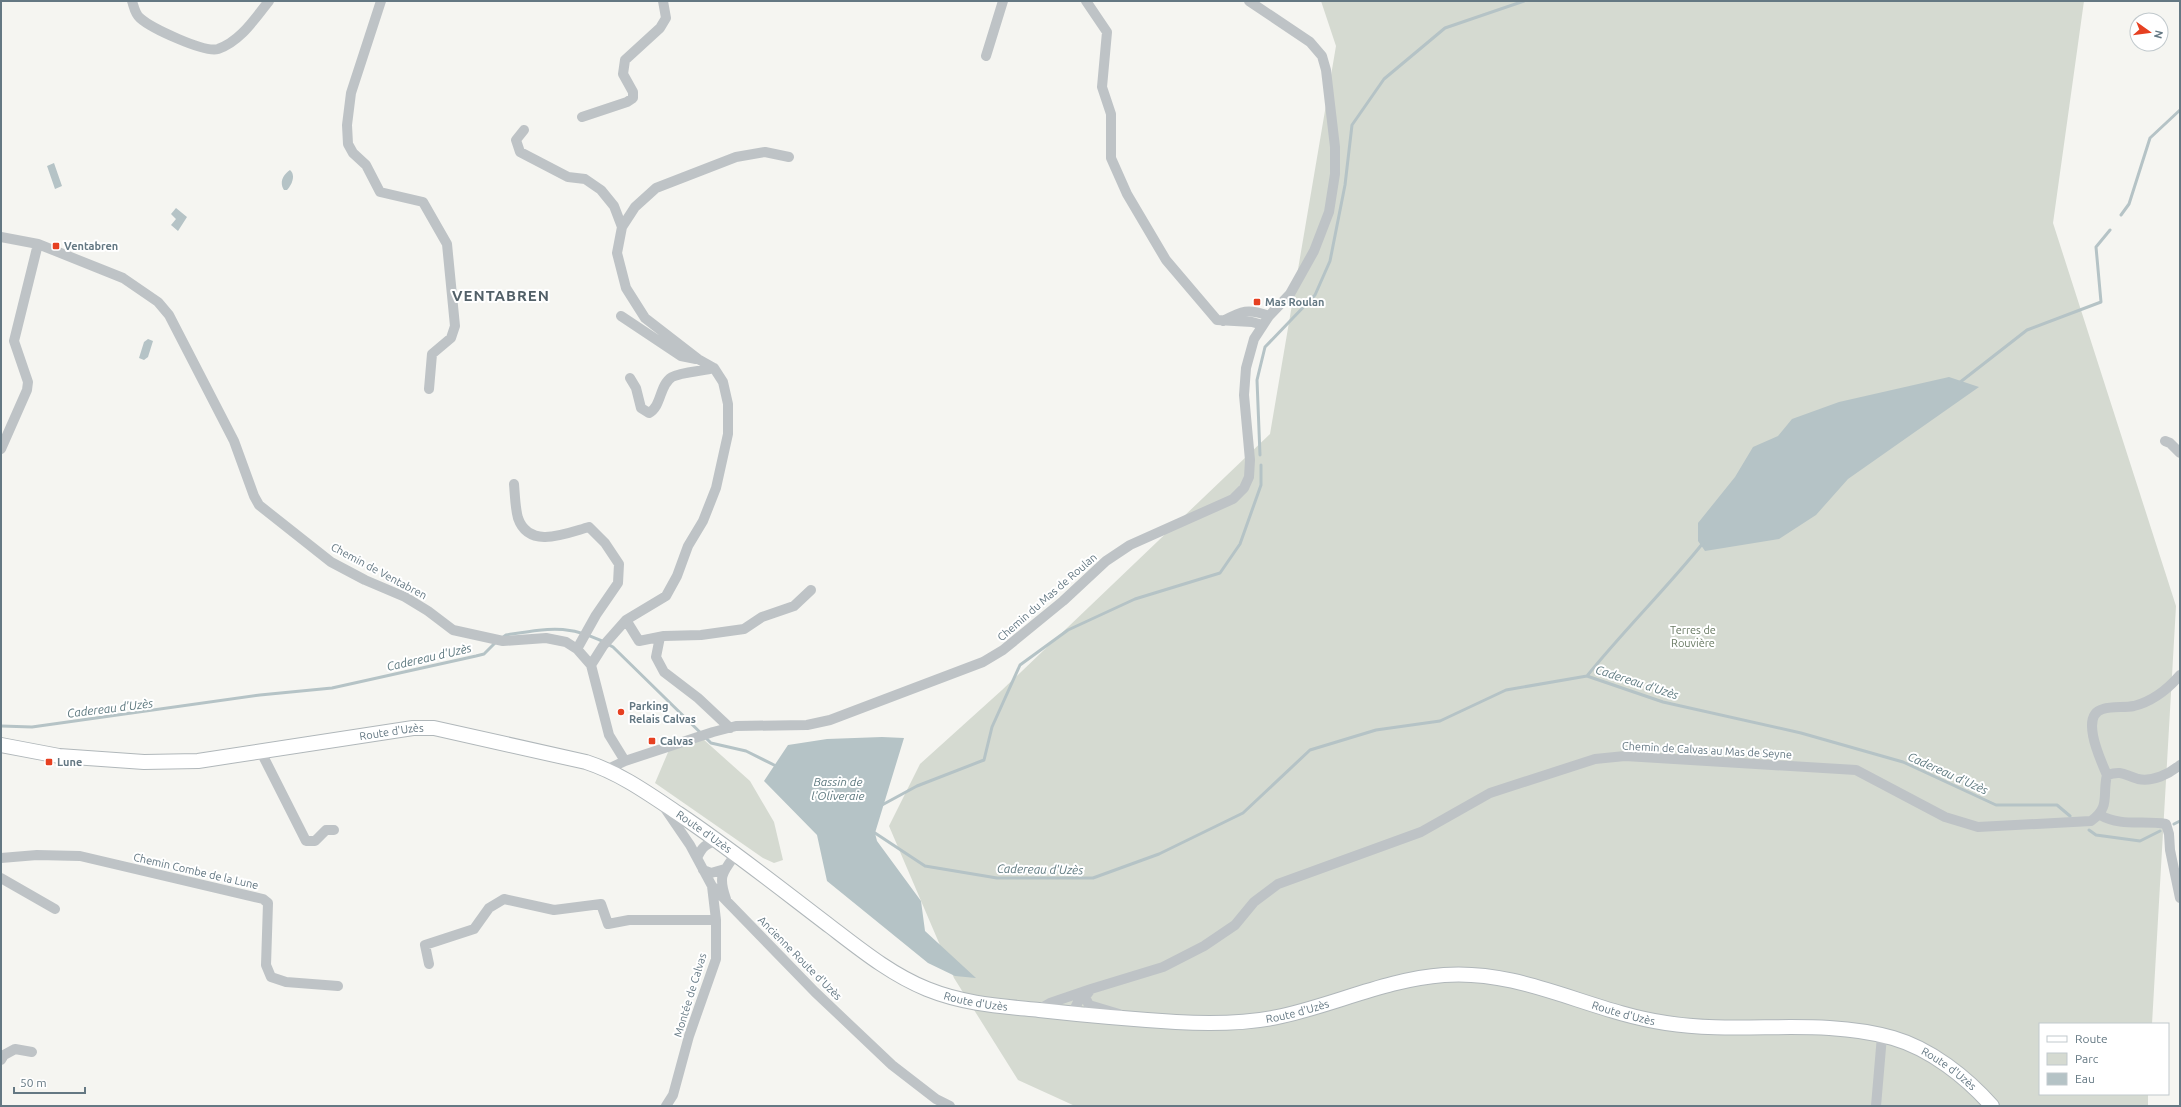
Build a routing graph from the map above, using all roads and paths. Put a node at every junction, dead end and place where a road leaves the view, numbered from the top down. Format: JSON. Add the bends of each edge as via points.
{"nodes":[{"id":1,"x":132,"y":1,"type":"edge"},
{"id":2,"x":269,"y":1,"type":"edge"},
{"id":3,"x":381,"y":1,"type":"edge"},
{"id":4,"x":663,"y":1,"type":"edge"},
{"id":5,"x":1003,"y":1,"type":"edge"},
{"id":6,"x":1086,"y":1,"type":"edge"},
{"id":7,"x":1249,"y":1,"type":"edge"},
{"id":8,"x":986,"y":56,"type":"dead end"},
{"id":9,"x":582,"y":117,"type":"dead end"},
{"id":10,"x":524,"y":130,"type":"dead end"},
{"id":11,"x":789,"y":157,"type":"dead end"},
{"id":12,"x":622,"y":226,"type":"junction"},
{"id":13,"x":1,"y":237,"type":"edge"},
{"id":14,"x":38,"y":244,"type":"junction"},
{"id":15,"x":621,"y":316,"type":"dead end"},
{"id":16,"x":1269,"y":316,"type":"junction"},
{"id":17,"x":1222,"y":321,"type":"junction"},
{"id":18,"x":1263,"y":325,"type":"junction"},
{"id":19,"x":698,"y":359,"type":"junction"},
{"id":20,"x":714,"y":368,"type":"junction"},
{"id":21,"x":630,"y":378,"type":"dead end"},
{"id":22,"x":429,"y":389,"type":"dead end"},
{"id":23,"x":2164,"y":441,"type":"dead end"},
{"id":24,"x":1,"y":449,"type":"edge"},
{"id":25,"x":2180,"y":453,"type":"edge"},
{"id":26,"x":514,"y":484,"type":"dead end"},
{"id":27,"x":811,"y":590,"type":"dead end"},
{"id":28,"x":626,"y":620,"type":"junction"},
{"id":29,"x":660,"y":638,"type":"junction"},
{"id":30,"x":577,"y":649,"type":"junction"},
{"id":31,"x":591,"y":665,"type":"junction"},
{"id":32,"x":2180,"y":675,"type":"edge"},
{"id":33,"x":730,"y":728,"type":"junction"},
{"id":34,"x":1,"y":745,"type":"edge"},
{"id":35,"x":261,"y":752,"type":"junction"},
{"id":36,"x":625,"y":761,"type":"junction"},
{"id":37,"x":2180,"y":765,"type":"edge"},
{"id":38,"x":608,"y":769,"type":"junction"},
{"id":39,"x":2107,"y":775,"type":"junction"},
{"id":40,"x":660,"y":801,"type":"junction"},
{"id":41,"x":2100,"y":815,"type":"junction"},
{"id":42,"x":334,"y":830,"type":"dead end"},
{"id":43,"x":718,"y":841,"type":"junction"},
{"id":44,"x":736,"y":854,"type":"junction"},
{"id":45,"x":1,"y":858,"type":"edge"},
{"id":46,"x":697,"y":858,"type":"junction"},
{"id":47,"x":725,"y":869,"type":"junction"},
{"id":48,"x":703,"y":870,"type":"junction"},
{"id":49,"x":1,"y":878,"type":"edge"},
{"id":50,"x":712,"y":886,"type":"junction"},
{"id":51,"x":2180,"y":898,"type":"edge"},
{"id":52,"x":726,"y":901,"type":"junction"},
{"id":53,"x":55,"y":909,"type":"dead end"},
{"id":54,"x":716,"y":920,"type":"junction"},
{"id":55,"x":429,"y":964,"type":"dead end"},
{"id":56,"x":338,"y":986,"type":"dead end"},
{"id":57,"x":1091,"y":989,"type":"junction"},
{"id":58,"x":1073,"y":995,"type":"junction"},
{"id":59,"x":1038,"y":1010,"type":"junction"},
{"id":60,"x":1069,"y":1014,"type":"junction"},
{"id":61,"x":1136,"y":1019,"type":"junction"},
{"id":62,"x":1882,"y":1036,"type":"junction"},
{"id":63,"x":32,"y":1052,"type":"dead end"},
{"id":64,"x":1,"y":1060,"type":"edge"},
{"id":65,"x":935,"y":1102,"type":"edge"},
{"id":66,"x":666,"y":1106,"type":"edge"},
{"id":67,"x":950,"y":1106,"type":"edge"},
{"id":68,"x":1876,"y":1106,"type":"edge"},
{"id":69,"x":1992,"y":1106,"type":"edge"}],
"edges":[{"from":1,"to":2,"type":"street","via":[[138,17],[147,23],[210,50],[240,36]]},
{"from":3,"to":22,"type":"street","via":[[351,93],[348,144],[353,153],[366,165],[380,192],[423,202],[447,244],[455,326],[451,338],[432,354]]},
{"from":4,"to":9,"type":"street","via":[[666,18],[660,28],[625,60],[623,74],[633,92],[633,98]]},
{"from":5,"to":8,"type":"street"},
{"from":6,"to":17,"type":"street","via":[[1107,32],[1102,87],[1111,114],[1111,158],[1127,194],[1166,260],[1217,320]]},
{"from":7,"to":16,"type":"street","name":"Chemin du Mas de Roulan","via":[[1310,42],[1322,56],[1335,147],[1335,174],[1329,212],[1317,245],[1290,294]]},
{"from":10,"to":12,"type":"street","via":[[516,140],[520,152],[568,176],[585,178],[601,190],[614,206]]},
{"from":11,"to":12,"type":"street","via":[[765,152],[736,157],[656,188],[634,207]]},
{"from":12,"to":19,"type":"street","via":[[617,254],[626,288],[645,318]]},
{"from":13,"to":14,"type":"street","name":"Chemin de Ventabren"},
{"from":14,"to":24,"type":"street","via":[[14,341],[28,382],[27,390]]},
{"from":14,"to":30,"type":"street","name":"Chemin de Ventabren","via":[[123,278],[162,306],[224,421],[244,464],[254,496],[266,512],[331,562],[405,598],[453,630],[498,640],[546,638],[566,642]]},
{"from":15,"to":19,"type":"street","via":[[681,356]]},
{"from":16,"to":17,"type":"street","via":[[1255,311],[1242,311]]},
{"from":16,"to":18,"type":"street","name":"Chemin du Mas de Roulan"},
{"from":17,"to":18,"type":"street"},
{"from":18,"to":33,"type":"street","name":"Chemin du Mas de Roulan","via":[[1254,339],[1246,368],[1244,395],[1250,460],[1249,477],[1244,488],[1233,499],[1130,545],[1106,561],[1021,636],[983,662],[830,720],[807,725]]},
{"from":19,"to":20,"type":"street"},
{"from":20,"to":21,"type":"street","via":[[672,377],[665,385],[654,410],[649,413],[641,408],[636,388]]},
{"from":20,"to":28,"type":"street","via":[[723,382],[728,404],[728,434],[716,488],[703,521],[688,546],[666,596]]},
{"from":23,"to":25,"type":"street"},
{"from":26,"to":30,"type":"street","via":[[519,518],[527,532],[545,538],[589,527],[605,543],[618,564],[618,583]]},
{"from":27,"to":29,"type":"street","via":[[794,606],[762,617],[744,628]]},
{"from":28,"to":29,"type":"street","via":[[639,641]]},
{"from":28,"to":31,"type":"street","via":[[605,643]]},
{"from":29,"to":33,"type":"street","via":[[656,658],[664,672],[698,698]]},
{"from":30,"to":31,"type":"street","name":"Chemin de Ventabren"},
{"from":31,"to":36,"type":"street","name":"Chemin de Ventabren","via":[[609,735]]},
{"from":32,"to":39,"type":"street","via":[[2163,692],[2148,701],[2134,706],[2102,709],[2094,716],[2091,727]]},
{"from":33,"to":36,"type":"street","name":"Chemin du Mas de Roulan"},
{"from":34,"to":35,"type":"main road","name":"Route d'Uzès","via":[[59,756],[144,762],[198,761]]},
{"from":35,"to":38,"type":"main road","name":"Route d'Uzès","via":[[414,728],[434,728]]},
{"from":35,"to":42,"type":"street","via":[[306,841],[315,841],[326,830]]},
{"from":36,"to":38,"type":"street","name":"Chemin du Mas de Roulan"},
{"from":37,"to":39,"type":"street","via":[[2164,776],[2151,779],[2139,779],[2119,772]]},
{"from":38,"to":40,"type":"main road","name":"Route d'Uzès"},
{"from":39,"to":41,"type":"street","via":[[2104,786],[2106,800]]},
{"from":40,"to":43,"type":"main road","name":"Route d'Uzès"},
{"from":40,"to":46,"type":"street","name":"Ancienne Route d'Uzès"},
{"from":41,"to":51,"type":"street","via":[[2119,822],[2166,824]]},
{"from":41,"to":57,"type":"street","name":"Chemin de Calvas au Mas de Seyne","via":[[2091,821],[2080,823],[1978,827],[1946,817],[1856,770],[1625,756],[1595,759],[1490,793],[1421,832],[1278,884],[1254,902],[1235,925],[1204,946],[1163,967]]},
{"from":43,"to":44,"type":"main road","name":"Route d'Uzès"},
{"from":43,"to":46,"type":"street","via":[[702,847]]},
{"from":44,"to":47,"type":"street"},
{"from":44,"to":59,"type":"main road","name":"Route d'Uzès","via":[[876,961],[925,988],[971,1003]]},
{"from":45,"to":56,"type":"street","name":"Chemin Combe de la Lune","via":[[37,855],[80,856],[263,899],[268,903],[266,965],[271,977],[286,982]]},
{"from":46,"to":48,"type":"street","name":"Ancienne Route d'Uzès"},
{"from":47,"to":48,"type":"street","via":[[711,873]]},
{"from":47,"to":52,"type":"street","via":[[720,883]]},
{"from":48,"to":50,"type":"street","name":"Ancienne Route d'Uzès"},
{"from":49,"to":53,"type":"street"},
{"from":50,"to":52,"type":"street","name":"Ancienne Route d'Uzès"},
{"from":50,"to":54,"type":"street","name":"Montée de Calvas"},
{"from":52,"to":65,"type":"street","name":"Ancienne Route d'Uzès","via":[[892,1065]]},
{"from":54,"to":55,"type":"street","via":[[629,920],[608,924],[601,904],[554,910],[504,899],[489,908],[474,929],[425,945]]},
{"from":54,"to":66,"type":"street","name":"Montée de Calvas","via":[[716,959],[689,1036],[673,1095]]},
{"from":57,"to":58,"type":"street","name":"Chemin de Calvas au Mas de Seyne"},
{"from":57,"to":60,"type":"street","name":"Chemin de Calvas au Mas de Seyne","via":[[1080,998]]},
{"from":57,"to":61,"type":"street","via":[[1086,997],[1089,1005]]},
{"from":58,"to":59,"type":"street","name":"Chemin de Calvas au Mas de Seyne"},
{"from":58,"to":60,"type":"street","via":[[1066,1005]]},
{"from":59,"to":60,"type":"main road","name":"Route d'Uzès"},
{"from":60,"to":61,"type":"main road","name":"Route d'Uzès"},
{"from":61,"to":62,"type":"main road","name":"Route d'Uzès","via":[[1238,1022],[1280,1016],[1405,981],[1440,975],[1476,973],[1537,986],[1630,1016],[1662,1023],[1721,1028],[1831,1028]]},
{"from":62,"to":68,"type":"street"},
{"from":62,"to":69,"type":"main road","name":"Route d'Uzès","via":[[1897,1039],[1928,1053],[1955,1071]]},
{"from":63,"to":64,"type":"street","via":[[15,1049],[4,1055]]},
{"from":65,"to":67,"type":"street","name":"Ancienne Route d'Uzès"}]}
